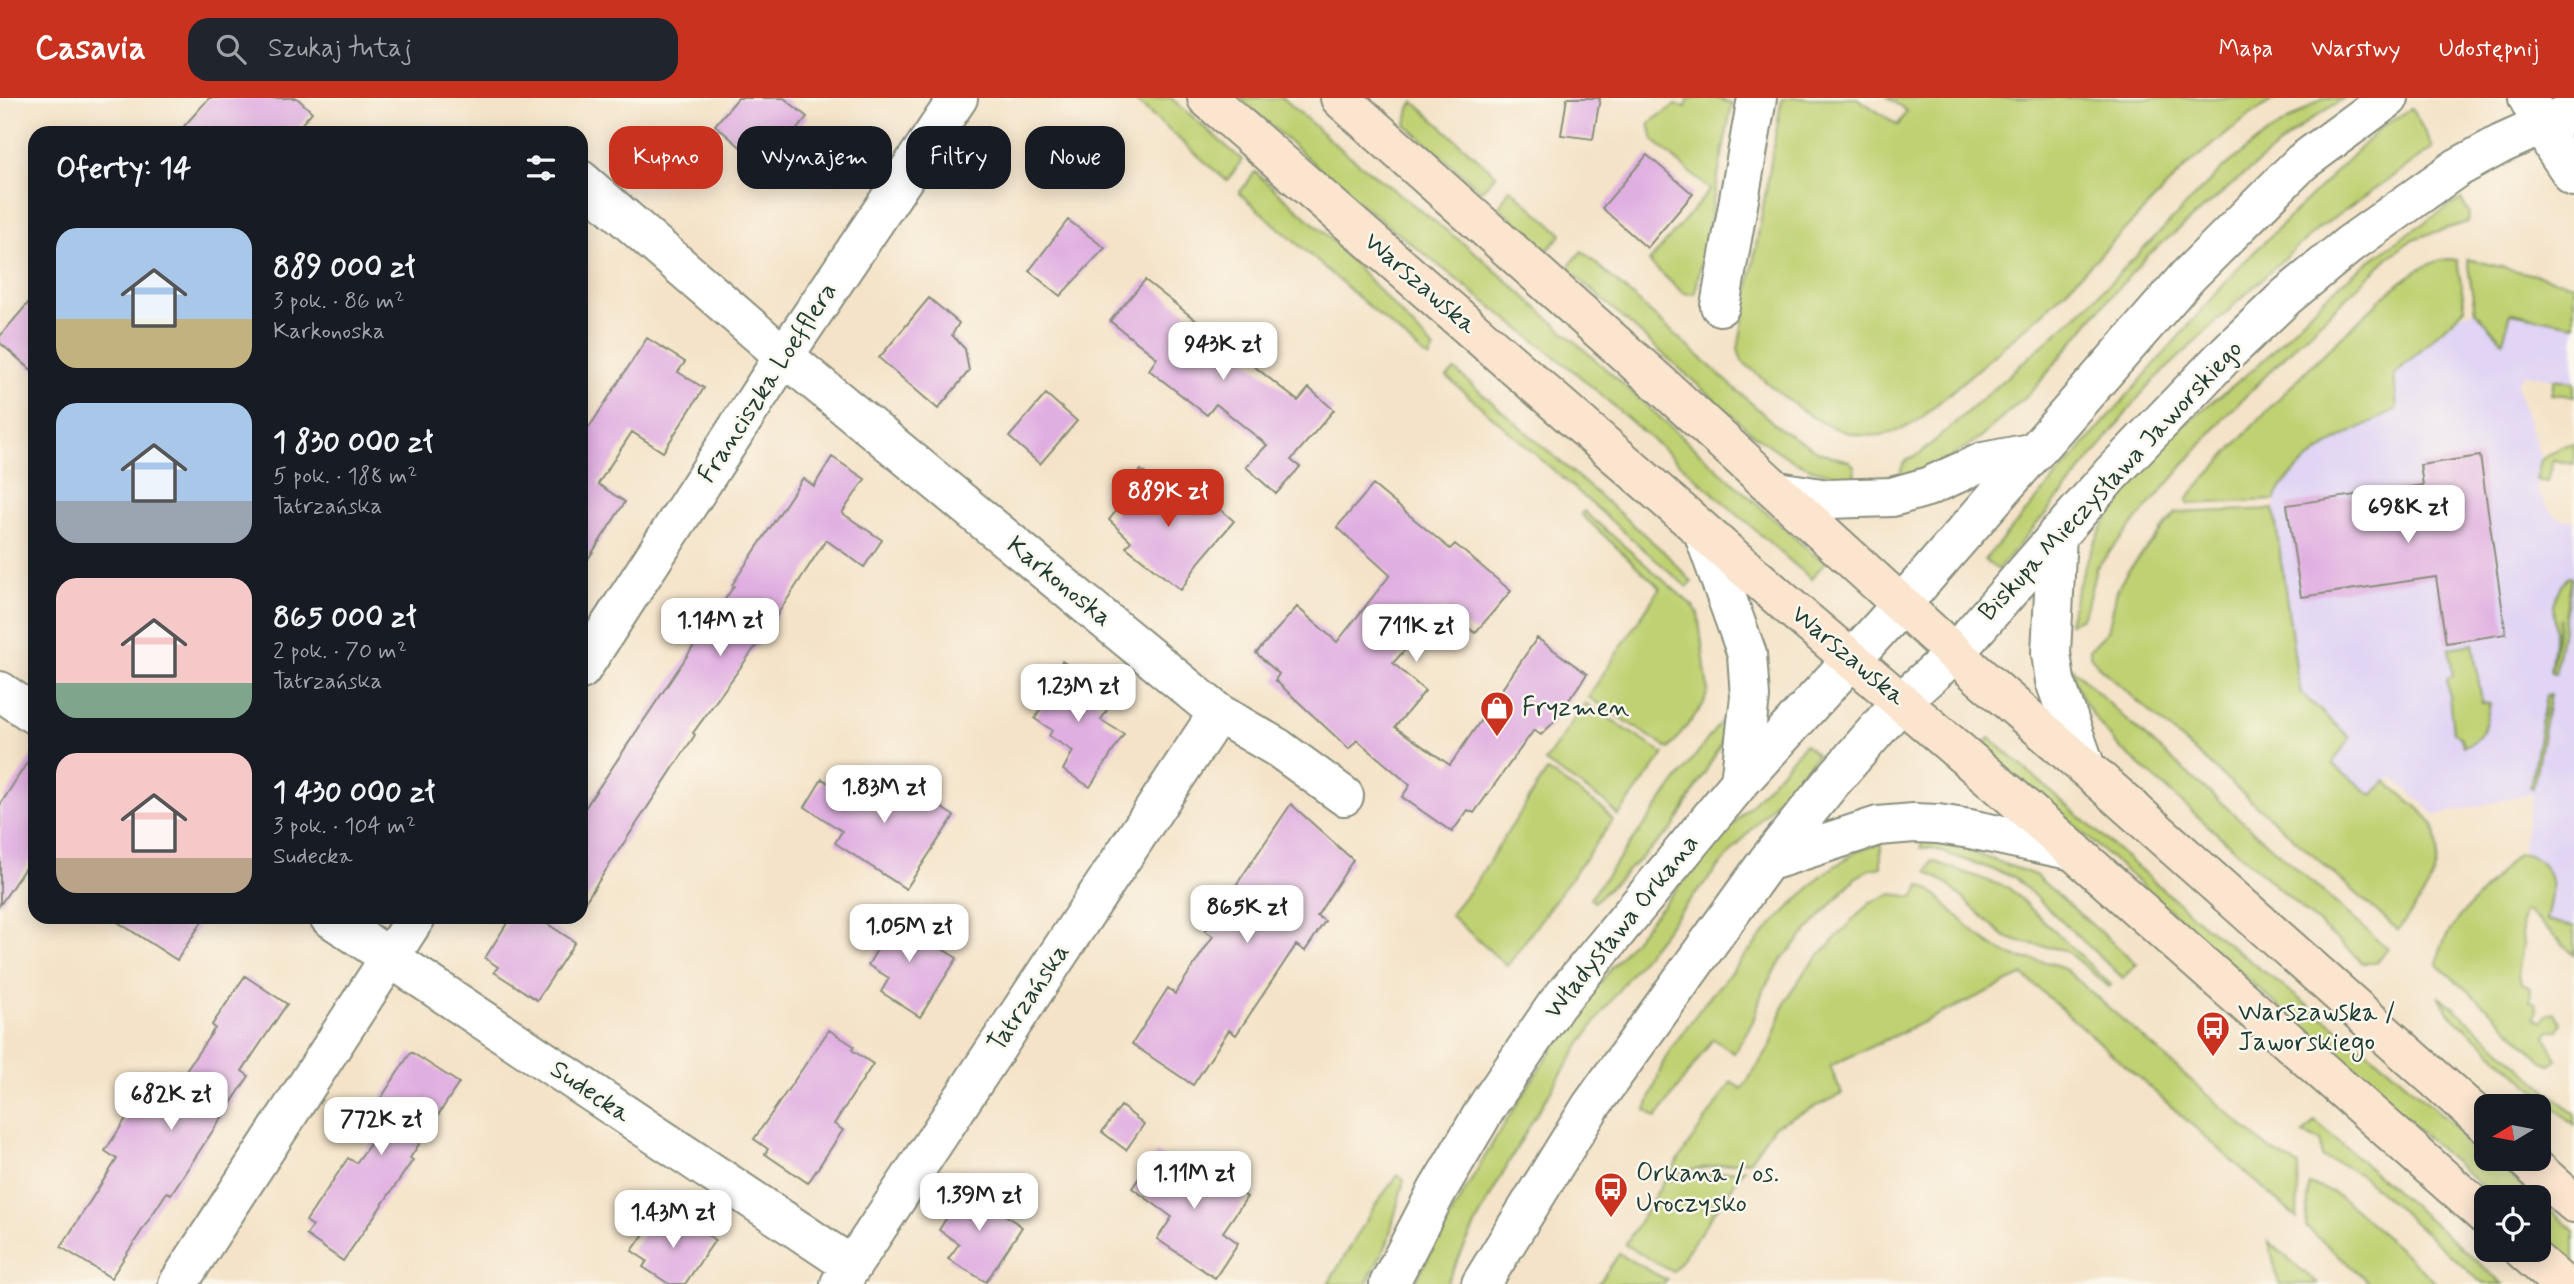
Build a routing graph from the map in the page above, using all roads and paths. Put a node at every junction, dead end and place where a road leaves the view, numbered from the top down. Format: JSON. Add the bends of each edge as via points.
{"nodes":[{"id":1,"x":958,"y":98,"type":"edge"},
{"id":2,"x":1207,"y":98,"type":"edge"},
{"id":3,"x":1339,"y":98,"type":"edge"},
{"id":4,"x":1757,"y":98,"type":"edge"},
{"id":5,"x":2389,"y":98,"type":"edge"},
{"id":6,"x":2548,"y":112,"type":"edge"},
{"id":7,"x":2574,"y":177,"type":"edge"},
{"id":8,"x":588,"y":186,"type":"edge"},
{"id":9,"x":1720,"y":306,"type":"dead end"},
{"id":10,"x":784,"y":356,"type":"junction"},
{"id":11,"x":2035,"y":452,"type":"junction"},
{"id":12,"x":1778,"y":491,"type":"junction"},
{"id":13,"x":1703,"y":532,"type":"junction"},
{"id":14,"x":2057,"y":534,"type":"junction"},
{"id":15,"x":1902,"y":604,"type":"junction"},
{"id":16,"x":1955,"y":653,"type":"junction"},
{"id":17,"x":588,"y":659,"type":"edge"},
{"id":18,"x":1852,"y":659,"type":"junction"},
{"id":19,"x":0,"y":691,"type":"edge"},
{"id":20,"x":1902,"y":702,"type":"junction"},
{"id":21,"x":28,"y":710,"type":"edge"},
{"id":22,"x":1218,"y":713,"type":"junction"},
{"id":23,"x":2086,"y":768,"type":"junction"},
{"id":24,"x":1740,"y":782,"type":"junction"},
{"id":25,"x":1344,"y":796,"type":"dead end"},
{"id":26,"x":2074,"y":851,"type":"junction"},
{"id":27,"x":1767,"y":862,"type":"junction"},
{"id":28,"x":339,"y":924,"type":"edge"},
{"id":29,"x":412,"y":924,"type":"edge"},
{"id":30,"x":389,"y":959,"type":"junction"},
{"id":31,"x":2474,"y":1113,"type":"edge"},
{"id":32,"x":2538,"y":1171,"type":"edge"},
{"id":33,"x":2574,"y":1203,"type":"edge"},
{"id":34,"x":2474,"y":1205,"type":"edge"},
{"id":35,"x":2536,"y":1262,"type":"edge"},
{"id":36,"x":846,"y":1275,"type":"edge"},
{"id":37,"x":178,"y":1284,"type":"edge"},
{"id":38,"x":1389,"y":1284,"type":"edge"},
{"id":39,"x":1481,"y":1284,"type":"edge"},
{"id":40,"x":2561,"y":1284,"type":"edge"}],
"edges":[{"from":1,"to":10,"type":"street","name":"Franciszka Loefflera"},
{"from":2,"to":13,"type":"main road","name":"Warszawska"},
{"from":3,"to":12,"type":"main road"},
{"from":4,"to":9,"type":"street"},
{"from":5,"to":11,"type":"street","via":[[2302,162],[2260,201],[2158,308]]},
{"from":6,"to":7,"type":"street"},
{"from":6,"to":14,"type":"street","name":"Biskupa Mieczysława Jaworskiego","via":[[2431,185],[2287,296],[2219,361]]},
{"from":8,"to":10,"type":"street","name":"Karkonoska"},
{"from":10,"to":17,"type":"street","name":"Franciszka Loefflera"},
{"from":10,"to":22,"type":"street","name":"Karkonoska"},
{"from":11,"to":12,"type":"street","via":[[1983,462],[1892,497],[1827,499]]},
{"from":11,"to":15,"type":"street"},
{"from":12,"to":15,"type":"main road"},
{"from":13,"to":18,"type":"main road","name":"Warszawska"},
{"from":13,"to":24,"type":"street","via":[[1747,654],[1750,697]]},
{"from":14,"to":16,"type":"street","name":"Biskupa Mieczysława Jaworskiego"},
{"from":14,"to":23,"type":"street","via":[[2051,653],[2055,681]]},
{"from":15,"to":16,"type":"main road"},
{"from":15,"to":18,"type":"street","name":"Władysława Orkana"},
{"from":16,"to":20,"type":"street","name":"Biskupa Mieczysława Jaworskiego"},
{"from":16,"to":23,"type":"main road"},
{"from":18,"to":20,"type":"main road","name":"Warszawska"},
{"from":18,"to":24,"type":"street","name":"Władysława Orkana"},
{"from":19,"to":21,"type":"street"},
{"from":20,"to":26,"type":"main road","name":"Warszawska"},
{"from":20,"to":27,"type":"street"},
{"from":22,"to":25,"type":"street","name":"Karkonoska","via":[[1278,748]]},
{"from":22,"to":36,"type":"street","name":"Tatrzańska"},
{"from":23,"to":31,"type":"main road"},
{"from":24,"to":38,"type":"street","name":"Władysława Orkana","via":[[1556,1005],[1488,1105]]},
{"from":26,"to":27,"type":"street","via":[[1914,823],[1878,826]]},
{"from":26,"to":34,"type":"main road","name":"Warszawska"},
{"from":27,"to":39,"type":"street","via":[[1591,1106]]},
{"from":28,"to":30,"type":"street","name":"Sudecka"},
{"from":29,"to":30,"type":"street"},
{"from":30,"to":36,"type":"street","name":"Sudecka"},
{"from":30,"to":37,"type":"street"},
{"from":32,"to":33,"type":"main road"},
{"from":35,"to":40,"type":"main road"}]}
